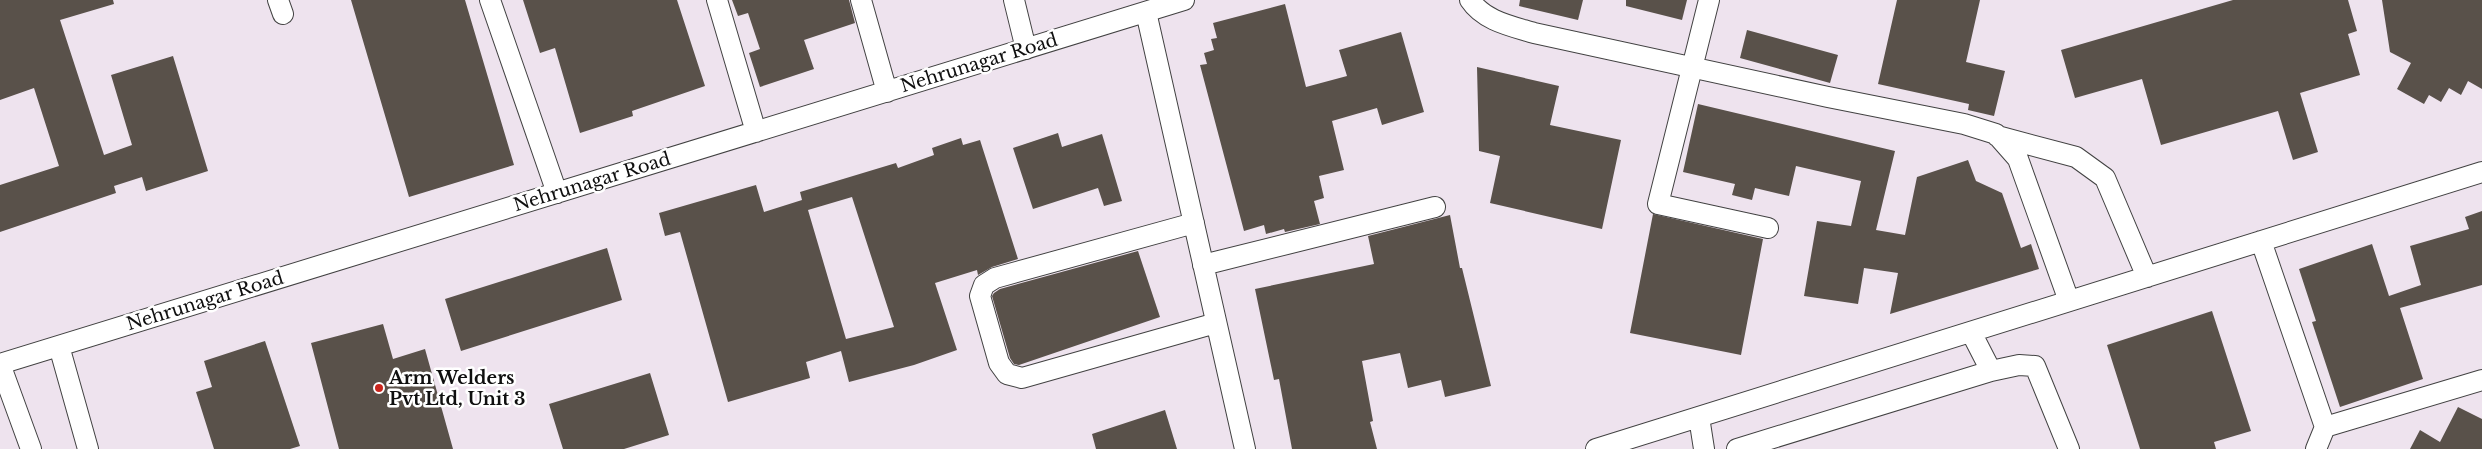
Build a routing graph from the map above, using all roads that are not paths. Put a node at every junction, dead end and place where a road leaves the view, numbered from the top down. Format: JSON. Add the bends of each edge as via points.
{"nodes":[{"id":1,"x":490,"y":0,"type":"edge"},
{"id":2,"x":718,"y":0,"type":"edge"},
{"id":3,"x":861,"y":0,"type":"edge"},
{"id":4,"x":1014,"y":0,"type":"edge"},
{"id":5,"x":1184,"y":0,"type":"edge"},
{"id":6,"x":1470,"y":0,"type":"edge"},
{"id":7,"x":1709,"y":0,"type":"edge"},
{"id":8,"x":1146,"y":12,"type":"junction"},
{"id":9,"x":1026,"y":49,"type":"junction"},
{"id":10,"x":1694,"y":68,"type":"junction"},
{"id":11,"x":887,"y":92,"type":"junction"},
{"id":12,"x":756,"y":132,"type":"junction"},
{"id":13,"x":1997,"y":136,"type":"junction"},
{"id":14,"x":2482,"y":172,"type":"edge"},
{"id":15,"x":557,"y":193,"type":"junction"},
{"id":16,"x":1435,"y":207,"type":"dead end"},
{"id":17,"x":1194,"y":224,"type":"junction"},
{"id":18,"x":1768,"y":228,"type":"dead end"},
{"id":19,"x":2260,"y":241,"type":"junction"},
{"id":20,"x":1203,"y":265,"type":"junction"},
{"id":21,"x":2146,"y":277,"type":"junction"},
{"id":22,"x":2069,"y":301,"type":"junction"},
{"id":23,"x":1216,"y":323,"type":"junction"},
{"id":24,"x":1971,"y":332,"type":"junction"},
{"id":25,"x":59,"y":346,"type":"junction"},
{"id":26,"x":0,"y":364,"type":"edge"},
{"id":27,"x":1991,"y":372,"type":"junction"},
{"id":28,"x":2482,"y":380,"type":"edge"},
{"id":29,"x":1699,"y":417,"type":"junction"},
{"id":30,"x":2325,"y":428,"type":"junction"},
{"id":31,"x":31,"y":449,"type":"edge"},
{"id":32,"x":88,"y":449,"type":"edge"},
{"id":33,"x":1245,"y":449,"type":"edge"},
{"id":34,"x":1596,"y":449,"type":"edge"},
{"id":35,"x":1704,"y":449,"type":"edge"},
{"id":36,"x":1737,"y":449,"type":"edge"},
{"id":37,"x":2069,"y":449,"type":"edge"},
{"id":38,"x":2316,"y":449,"type":"edge"}],
"edges":[{"from":1,"to":15,"type":"street"},
{"from":2,"to":12,"type":"street"},
{"from":3,"to":11,"type":"street"},
{"from":4,"to":9,"type":"street"},
{"from":5,"to":8,"type":"street","name":"Nehrunagar Road"},
{"from":6,"to":10,"type":"street","via":[[1474,7],[1499,23]]},
{"from":7,"to":10,"type":"street"},
{"from":8,"to":9,"type":"street","name":"Nehrunagar Road"},
{"from":8,"to":17,"type":"street"},
{"from":9,"to":11,"type":"street","name":"Nehrunagar Road"},
{"from":10,"to":13,"type":"street","via":[[1964,124],[1988,130]]},
{"from":10,"to":18,"type":"street","via":[[1658,204]]},
{"from":11,"to":12,"type":"street","name":"Nehrunagar Road"},
{"from":12,"to":15,"type":"street","name":"Nehrunagar Road"},
{"from":13,"to":21,"type":"street","via":[[2076,157],[2105,178]]},
{"from":13,"to":22,"type":"street","via":[[2018,159]]},
{"from":14,"to":19,"type":"street"},
{"from":15,"to":25,"type":"street","name":"Nehrunagar Road"},
{"from":16,"to":20,"type":"street"},
{"from":17,"to":20,"type":"street"},
{"from":17,"to":23,"type":"street","via":[[996,278],[984,285],[980,296],[999,364],[1006,374],[1022,378]]},
{"from":19,"to":21,"type":"street"},
{"from":19,"to":30,"type":"street"},
{"from":20,"to":23,"type":"street"},
{"from":21,"to":22,"type":"street"},
{"from":22,"to":24,"type":"street"},
{"from":23,"to":33,"type":"street"},
{"from":24,"to":27,"type":"street"},
{"from":24,"to":29,"type":"street"},
{"from":25,"to":26,"type":"street","name":"Nehrunagar Road"},
{"from":25,"to":32,"type":"street"},
{"from":26,"to":31,"type":"street"},
{"from":27,"to":36,"type":"street"},
{"from":27,"to":37,"type":"street","via":[[2019,365],[2035,366]]},
{"from":28,"to":30,"type":"street"},
{"from":29,"to":34,"type":"street"},
{"from":29,"to":35,"type":"street"},
{"from":30,"to":38,"type":"street"}]}
